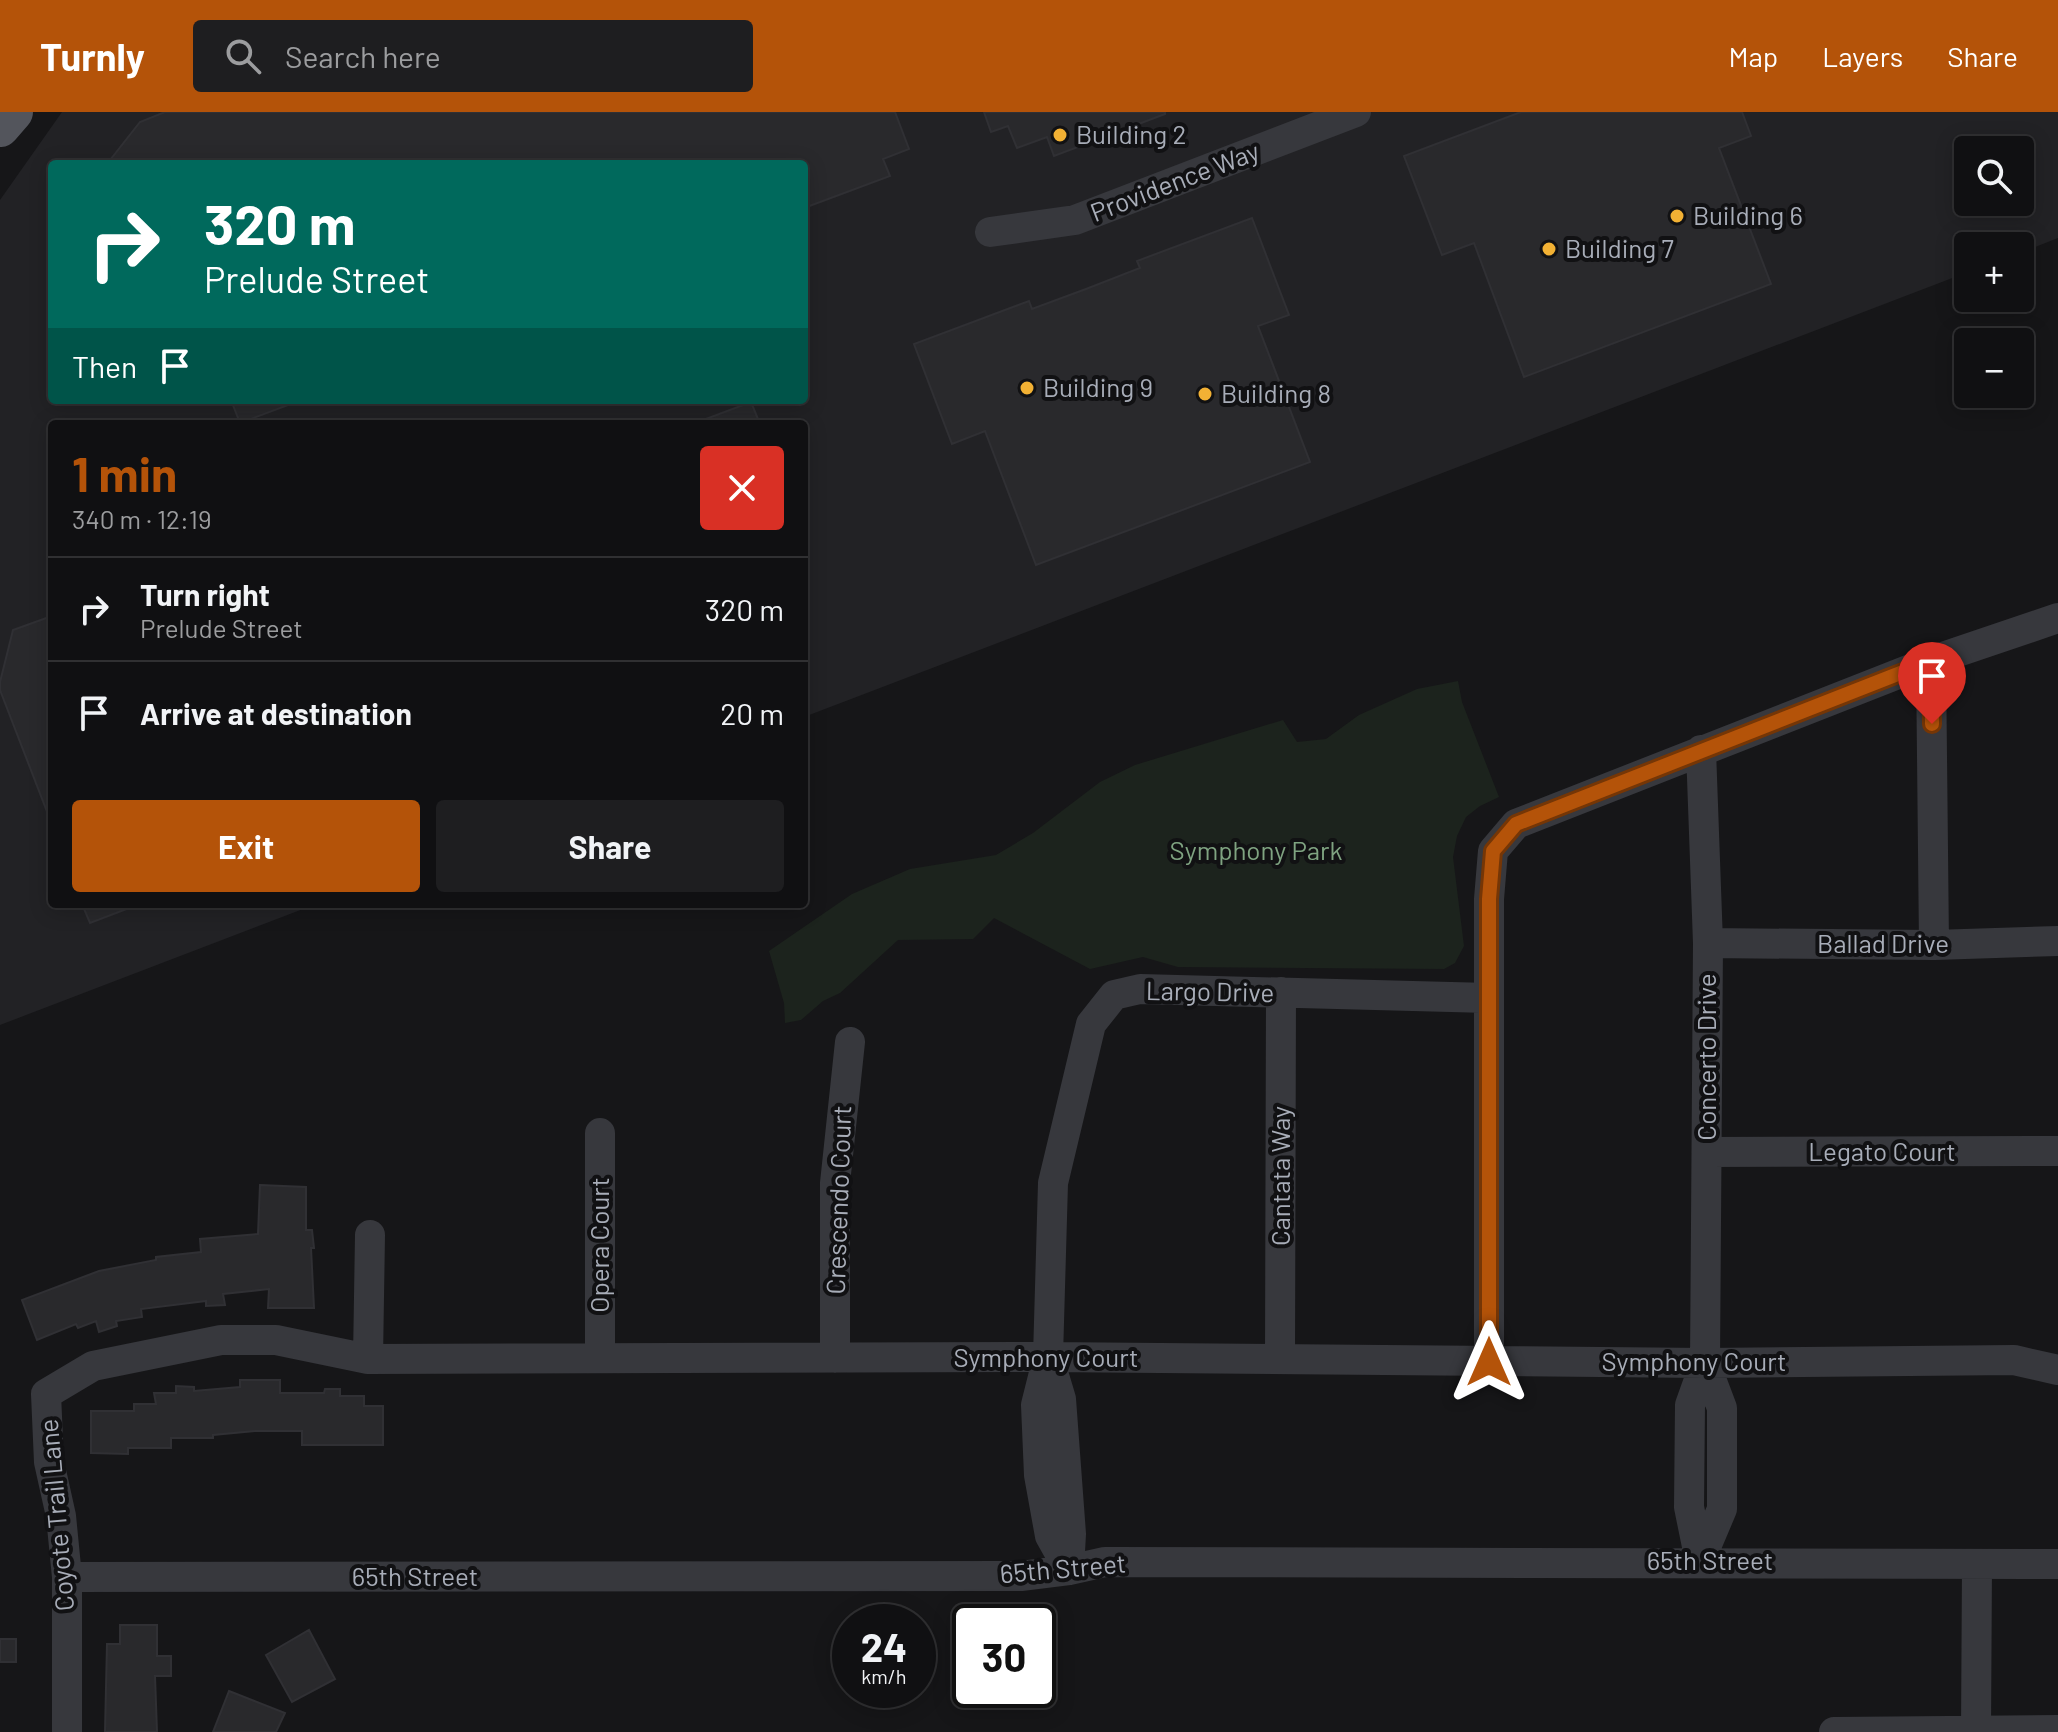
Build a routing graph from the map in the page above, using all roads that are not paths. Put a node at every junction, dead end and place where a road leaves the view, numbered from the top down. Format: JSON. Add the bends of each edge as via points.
{"nodes":[{"id":1,"x":13,"y":112,"type":"edge"},
{"id":2,"x":1356,"y":112,"type":"edge"},
{"id":3,"x":0,"y":127,"type":"edge"},
{"id":4,"x":990,"y":232,"type":"dead end"},
{"id":5,"x":2058,"y":618,"type":"edge"},
{"id":6,"x":1931,"y":661,"type":"junction"},
{"id":7,"x":1701,"y":750,"type":"junction"},
{"id":8,"x":2058,"y":941,"type":"edge"},
{"id":9,"x":1708,"y":943,"type":"junction"},
{"id":10,"x":1934,"y":945,"type":"junction"},
{"id":11,"x":1281,"y":992,"type":"junction"},
{"id":12,"x":1489,"y":998,"type":"junction"},
{"id":13,"x":850,"y":1042,"type":"dead end"},
{"id":14,"x":600,"y":1133,"type":"dead end"},
{"id":15,"x":2058,"y":1151,"type":"edge"},
{"id":16,"x":1707,"y":1152,"type":"junction"},
{"id":17,"x":370,"y":1235,"type":"dead end"},
{"id":18,"x":1048,"y":1357,"type":"junction"},
{"id":19,"x":600,"y":1358,"type":"junction"},
{"id":20,"x":835,"y":1358,"type":"junction"},
{"id":21,"x":368,"y":1359,"type":"junction"},
{"id":22,"x":1280,"y":1359,"type":"junction"},
{"id":23,"x":1489,"y":1362,"type":"junction"},
{"id":24,"x":1705,"y":1363,"type":"junction"},
{"id":25,"x":2058,"y":1370,"type":"edge"},
{"id":26,"x":46,"y":1394,"type":"joint"},
{"id":27,"x":1700,"y":1561,"type":"junction"},
{"id":28,"x":1977,"y":1564,"type":"junction"},
{"id":29,"x":2058,"y":1564,"type":"edge"},
{"id":30,"x":1069,"y":1570,"type":"junction"},
{"id":31,"x":67,"y":1577,"type":"junction"},
{"id":32,"x":2058,"y":1730,"type":"edge"},
{"id":33,"x":1976,"y":1731,"type":"edge"},
{"id":34,"x":67,"y":1732,"type":"edge"},
{"id":35,"x":1834,"y":1732,"type":"edge"}],
"edges":[{"from":1,"to":3,"type":"main road"},
{"from":2,"to":4,"type":"street","name":"Providence Way","via":[[1075,220]]},
{"from":5,"to":6,"type":"street"},
{"from":6,"to":7,"type":"street"},
{"from":6,"to":10,"type":"street"},
{"from":7,"to":9,"type":"street","name":"Concerto Drive"},
{"from":7,"to":12,"type":"street","via":[[1516,824],[1493,851]]},
{"from":8,"to":10,"type":"street","name":"Ballad Drive"},
{"from":9,"to":10,"type":"street","name":"Ballad Drive"},
{"from":9,"to":16,"type":"street","name":"Concerto Drive"},
{"from":11,"to":12,"type":"street","name":"Largo Drive"},
{"from":11,"to":18,"type":"street","name":"Largo Drive","via":[[1140,989],[1114,995],[1091,1024],[1053,1183]]},
{"from":11,"to":22,"type":"street","name":"Cantata Way"},
{"from":12,"to":23,"type":"street"},
{"from":13,"to":20,"type":"street","name":"Crescendo Court","via":[[835,1183]]},
{"from":14,"to":19,"type":"street","name":"Opera Court"},
{"from":15,"to":16,"type":"street","name":"Legato Court"},
{"from":16,"to":24,"type":"street","name":"Concerto Drive"},
{"from":17,"to":21,"type":"street"},
{"from":18,"to":20,"type":"street","name":"Symphony Court"},
{"from":18,"to":22,"type":"street","name":"Symphony Court"},
{"from":18,"to":30,"type":"street","name":"Largo Drive","via":[[1061,1399]]},
{"from":19,"to":20,"type":"street","name":"Symphony Court"},
{"from":19,"to":21,"type":"street","name":"Symphony Court"},
{"from":21,"to":26,"type":"street","name":"Symphony Court","via":[[276,1340],[221,1340],[93,1366]]},
{"from":22,"to":23,"type":"street","name":"Symphony Court"},
{"from":23,"to":24,"type":"street","name":"Symphony Court"},
{"from":24,"to":25,"type":"street","name":"Symphony Court","via":[[2014,1360]]},
{"from":24,"to":27,"type":"street","name":"Concerto Drive","via":[[1690,1405],[1689,1507]]},
{"from":26,"to":31,"type":"street","name":"Coyote Trail Lane","via":[[49,1462]]},
{"from":27,"to":28,"type":"street","name":"65th Street"},
{"from":27,"to":30,"type":"street","name":"65th Street","via":[[1105,1562]]},
{"from":28,"to":29,"type":"street","name":"65th Street"},
{"from":28,"to":33,"type":"street"},
{"from":30,"to":31,"type":"street","name":"65th Street","via":[[1021,1576]]},
{"from":31,"to":34,"type":"street","name":"Coyote Trail Lane"},
{"from":32,"to":33,"type":"street"},
{"from":33,"to":35,"type":"street"}]}
